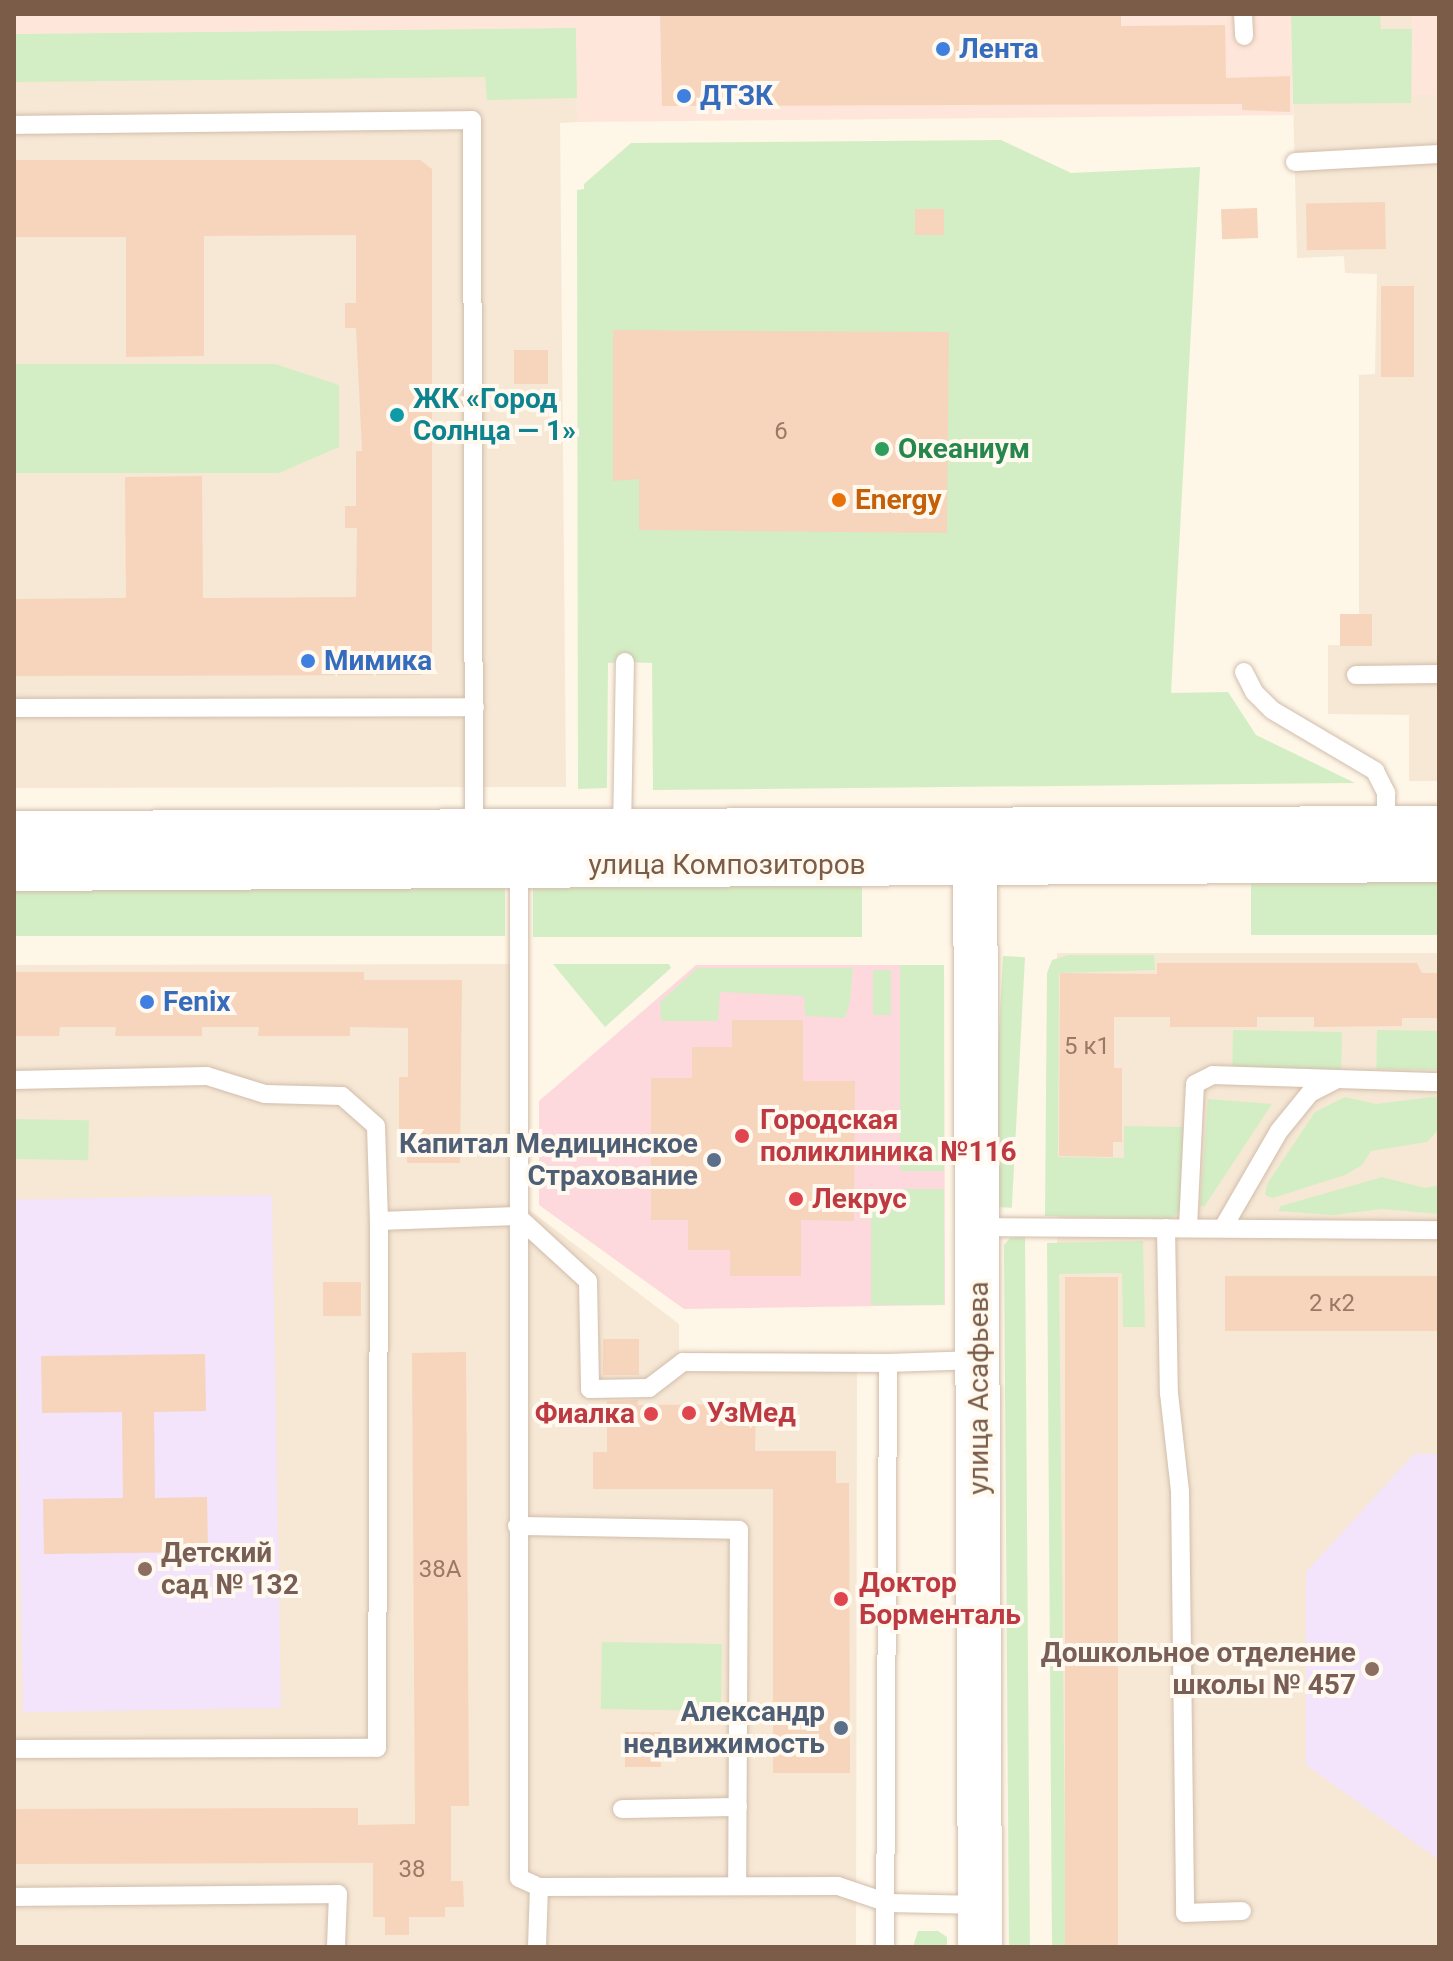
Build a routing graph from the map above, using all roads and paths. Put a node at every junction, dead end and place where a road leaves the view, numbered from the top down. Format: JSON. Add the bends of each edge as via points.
{"nodes":[{"id":1,"x":1243,"y":14,"type":"edge"},
{"id":2,"x":1244,"y":36,"type":"dead end"},
{"id":3,"x":14,"y":125,"type":"edge"},
{"id":4,"x":1439,"y":154,"type":"edge"},
{"id":5,"x":1295,"y":162,"type":"dead end"},
{"id":6,"x":625,"y":662,"type":"dead end"},
{"id":7,"x":1244,"y":672,"type":"dead end"},
{"id":8,"x":1439,"y":674,"type":"edge"},
{"id":9,"x":1356,"y":675,"type":"dead end"},
{"id":10,"x":475,"y":707,"type":"junction"},
{"id":11,"x":14,"y":708,"type":"edge"},
{"id":12,"x":1439,"y":828,"type":"edge"},
{"id":13,"x":474,"y":831,"type":"junction"},
{"id":14,"x":14,"y":833,"type":"edge"},
{"id":15,"x":1386,"y":845,"type":"junction"},
{"id":16,"x":975,"y":846,"type":"junction"},
{"id":17,"x":622,"y":848,"type":"junction"},
{"id":18,"x":519,"y":849,"type":"junction"},
{"id":19,"x":1439,"y":860,"type":"edge"},
{"id":20,"x":14,"y":869,"type":"edge"},
{"id":21,"x":14,"y":1080,"type":"edge"},
{"id":22,"x":1336,"y":1080,"type":"junction"},
{"id":23,"x":1439,"y":1082,"type":"edge"},
{"id":24,"x":517,"y":1216,"type":"junction"},
{"id":25,"x":379,"y":1221,"type":"junction"},
{"id":26,"x":1224,"y":1226,"type":"junction"},
{"id":27,"x":977,"y":1227,"type":"junction"},
{"id":28,"x":1188,"y":1227,"type":"junction"},
{"id":29,"x":1166,"y":1228,"type":"junction"},
{"id":30,"x":1439,"y":1230,"type":"edge"},
{"id":31,"x":979,"y":1360,"type":"junction"},
{"id":32,"x":888,"y":1363,"type":"junction"},
{"id":33,"x":517,"y":1526,"type":"junction"},
{"id":34,"x":14,"y":1749,"type":"edge"},
{"id":35,"x":738,"y":1807,"type":"junction"},
{"id":36,"x":622,"y":1809,"type":"dead end"},
{"id":37,"x":737,"y":1886,"type":"junction"},
{"id":38,"x":539,"y":1887,"type":"junction"},
{"id":39,"x":14,"y":1897,"type":"edge"},
{"id":40,"x":888,"y":1903,"type":"junction"},
{"id":41,"x":1242,"y":1911,"type":"dead end"},
{"id":42,"x":981,"y":1926,"type":"edge"},
{"id":43,"x":336,"y":1947,"type":"edge"},
{"id":44,"x":537,"y":1947,"type":"edge"},
{"id":45,"x":885,"y":1947,"type":"edge"}],
"edges":[{"from":1,"to":2,"type":"lane"},
{"from":3,"to":10,"type":"lane","via":[[472,120]]},
{"from":4,"to":5,"type":"lane"},
{"from":6,"to":17,"type":"lane"},
{"from":7,"to":15,"type":"lane","via":[[1272,710],[1375,771],[1386,793]]},
{"from":8,"to":9,"type":"lane"},
{"from":10,"to":11,"type":"lane"},
{"from":10,"to":13,"type":"lane"},
{"from":12,"to":15,"type":"street","name":"улица Композиторов"},
{"from":13,"to":14,"type":"street","name":"улица Композиторов"},
{"from":13,"to":18,"type":"street","name":"улица Композиторов"},
{"from":15,"to":16,"type":"street","name":"улица Композиторов"},
{"from":15,"to":19,"type":"street","name":"улица Композиторов"},
{"from":16,"to":17,"type":"street","name":"улица Композиторов"},
{"from":16,"to":27,"type":"street","name":"улица Асафьева"},
{"from":17,"to":18,"type":"street","name":"улица Композиторов"},
{"from":18,"to":20,"type":"street","name":"улица Композиторов"},
{"from":18,"to":24,"type":"lane"},
{"from":21,"to":25,"type":"lane","via":[[207,1076],[265,1094],[342,1096],[376,1126]]},
{"from":22,"to":23,"type":"lane"},
{"from":22,"to":26,"type":"lane","via":[[1310,1093],[1279,1131]]},
{"from":22,"to":28,"type":"lane","via":[[1213,1075],[1195,1084]]},
{"from":24,"to":25,"type":"lane"},
{"from":24,"to":32,"type":"lane","via":[[588,1281],[590,1389],[649,1388],[683,1362]]},
{"from":24,"to":33,"type":"lane"},
{"from":25,"to":34,"type":"lane","via":[[377,1748]]},
{"from":26,"to":28,"type":"lane"},
{"from":26,"to":30,"type":"lane"},
{"from":27,"to":29,"type":"lane"},
{"from":27,"to":31,"type":"street","name":"улица Асафьева"},
{"from":28,"to":29,"type":"lane"},
{"from":29,"to":41,"type":"lane","via":[[1169,1393],[1180,1491],[1185,1913]]},
{"from":31,"to":32,"type":"lane"},
{"from":31,"to":42,"type":"street","name":"улица Асафьева"},
{"from":32,"to":40,"type":"lane"},
{"from":33,"to":35,"type":"lane","via":[[739,1530]]},
{"from":33,"to":38,"type":"lane","via":[[519,1878]]},
{"from":35,"to":36,"type":"lane"},
{"from":35,"to":37,"type":"lane"},
{"from":37,"to":38,"type":"lane"},
{"from":37,"to":40,"type":"lane","via":[[838,1886]]},
{"from":38,"to":44,"type":"lane"},
{"from":39,"to":43,"type":"lane","via":[[338,1894]]},
{"from":40,"to":42,"type":"lane"},
{"from":40,"to":45,"type":"lane"}]}
